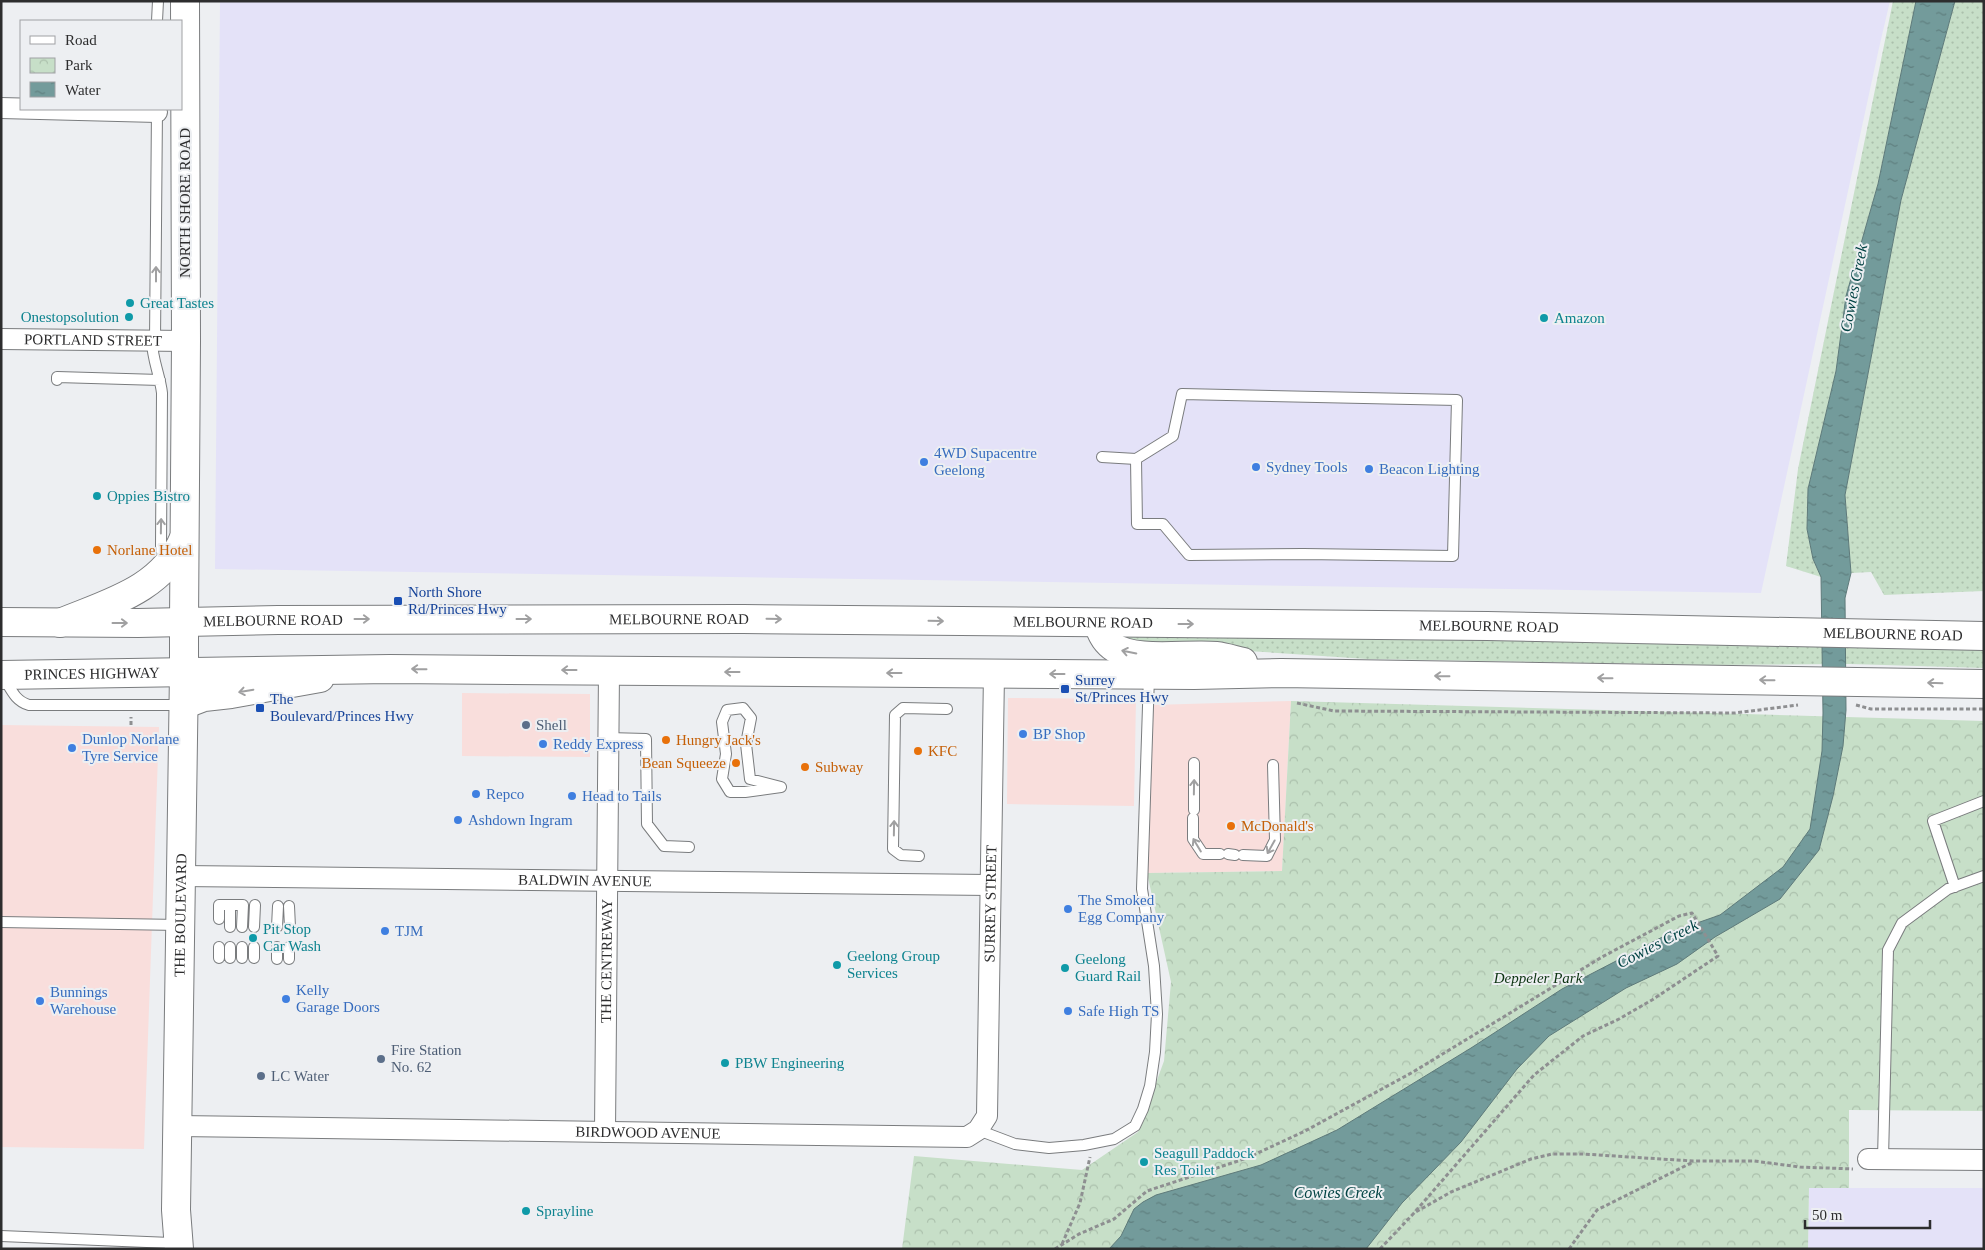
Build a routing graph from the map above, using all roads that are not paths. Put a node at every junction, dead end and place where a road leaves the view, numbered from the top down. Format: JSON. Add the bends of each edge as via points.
{"nodes":[{"id":1,"x":158,"y":1,"type":"edge"},
{"id":2,"x":185,"y":1,"type":"edge"},
{"id":3,"x":158,"y":20,"type":"edge"},
{"id":4,"x":1,"y":108,"type":"edge"},
{"id":5,"x":20,"y":108,"type":"edge"},
{"id":6,"x":157,"y":110,"type":"edge"},
{"id":7,"x":1,"y":339,"type":"edge"},
{"id":8,"x":153,"y":341,"type":"junction"},
{"id":9,"x":186,"y":341,"type":"junction"},
{"id":10,"x":57,"y":380,"type":"dead end"},
{"id":11,"x":160,"y":380,"type":"junction"},
{"id":12,"x":1102,"y":457,"type":"dead end"},
{"id":13,"x":1136,"y":459,"type":"junction"},
{"id":14,"x":184,"y":538,"type":"junction"},
{"id":15,"x":168,"y":563,"type":"junction"},
{"id":16,"x":184,"y":585,"type":"junction"},
{"id":17,"x":1,"y":622,"type":"edge"},
{"id":18,"x":184,"y":622,"type":"junction"},
{"id":19,"x":60,"y":623,"type":"junction"},
{"id":20,"x":1098,"y":623,"type":"junction"},
{"id":21,"x":1984,"y":636,"type":"edge"},
{"id":22,"x":363,"y":670,"type":"junction"},
{"id":23,"x":609,"y":671,"type":"junction"},
{"id":24,"x":184,"y":672,"type":"junction"},
{"id":25,"x":1280,"y":673,"type":"junction"},
{"id":26,"x":2,"y":674,"type":"edge"},
{"id":27,"x":994,"y":674,"type":"junction"},
{"id":28,"x":1149,"y":675,"type":"junction"},
{"id":29,"x":1984,"y":684,"type":"edge"},
{"id":30,"x":183,"y":706,"type":"junction"},
{"id":31,"x":947,"y":708,"type":"dead end"},
{"id":32,"x":608,"y":738,"type":"junction"},
{"id":33,"x":1194,"y":763,"type":"dead end"},
{"id":34,"x":1273,"y":765,"type":"dead end"},
{"id":35,"x":781,"y":787,"type":"joint"},
{"id":36,"x":1984,"y":801,"type":"edge"},
{"id":37,"x":689,"y":847,"type":"dead end"},
{"id":38,"x":919,"y":856,"type":"dead end"},
{"id":39,"x":180,"y":876,"type":"junction"},
{"id":40,"x":1984,"y":876,"type":"edge"},
{"id":41,"x":607,"y":881,"type":"junction"},
{"id":42,"x":990,"y":885,"type":"junction"},
{"id":43,"x":1955,"y":887,"type":"junction"},
{"id":44,"x":230,"y":905,"type":"junction"},
{"id":45,"x":255,"y":905,"type":"dead end"},
{"id":46,"x":278,"y":906,"type":"dead end"},
{"id":47,"x":290,"y":906,"type":"dead end"},
{"id":48,"x":219,"y":919,"type":"dead end"},
{"id":49,"x":1,"y":922,"type":"edge"},
{"id":50,"x":180,"y":925,"type":"junction"},
{"id":51,"x":230,"y":927,"type":"dead end"},
{"id":52,"x":242,"y":927,"type":"dead end"},
{"id":53,"x":254,"y":927,"type":"dead end"},
{"id":54,"x":277,"y":927,"type":"dead end"},
{"id":55,"x":290,"y":927,"type":"dead end"},
{"id":56,"x":219,"y":947,"type":"dead end"},
{"id":57,"x":230,"y":947,"type":"dead end"},
{"id":58,"x":242,"y":947,"type":"dead end"},
{"id":59,"x":254,"y":947,"type":"dead end"},
{"id":60,"x":277,"y":947,"type":"dead end"},
{"id":61,"x":289,"y":947,"type":"dead end"},
{"id":62,"x":219,"y":958,"type":"dead end"},
{"id":63,"x":230,"y":958,"type":"dead end"},
{"id":64,"x":242,"y":958,"type":"dead end"},
{"id":65,"x":254,"y":958,"type":"dead end"},
{"id":66,"x":277,"y":959,"type":"dead end"},
{"id":67,"x":289,"y":959,"type":"dead end"},
{"id":68,"x":178,"y":1126,"type":"junction"},
{"id":69,"x":978,"y":1130,"type":"junction"},
{"id":70,"x":605,"y":1132,"type":"junction"},
{"id":71,"x":1984,"y":1160,"type":"edge"},
{"id":72,"x":1869,"y":1162,"type":"joint"},
{"id":73,"x":1,"y":1236,"type":"edge"},
{"id":74,"x":173,"y":1247,"type":"edge"}],
"edges":[{"from":1,"to":3,"type":"lane"},
{"from":2,"to":9,"type":"main road","name":"NORTH SHORE ROAD"},
{"from":4,"to":5,"type":"street"},
{"from":8,"to":6,"type":"lane","name":"NORTH SHORE ROAD","one_way":true},
{"from":7,"to":8,"type":"street","name":"PORTLAND STREET"},
{"from":8,"to":9,"type":"street","name":"PORTLAND STREET"},
{"from":8,"to":11,"type":"lane","name":"NORTH SHORE ROAD","via":[[152,356]]},
{"from":9,"to":14,"type":"main road","name":"NORTH SHORE ROAD"},
{"from":10,"to":11,"type":"lane","via":[[57,377]]},
{"from":15,"to":11,"type":"lane","name":"NORTH SHORE ROAD","one_way":true,"via":[[161,546]]},
{"from":12,"to":13,"type":"lane"},
{"from":13,"to":13,"type":"lane","via":[[1137,524],[1163,524],[1189,555],[1453,556],[1457,400],[1182,394],[1174,436]]},
{"from":14,"to":15,"type":"main road"},
{"from":14,"to":16,"type":"main road","name":"NORTH SHORE ROAD"},
{"from":15,"to":16,"type":"lane","name":"NORTH SHORE ROAD"},
{"from":15,"to":19,"type":"main road","via":[[137,591]]},
{"from":16,"to":18,"type":"main road","name":"NORTH SHORE ROAD"},
{"from":17,"to":19,"type":"main road"},
{"from":19,"to":18,"type":"main road","one_way":true},
{"from":18,"to":20,"type":"main road","name":"MELBOURNE ROAD","one_way":true,"via":[[743,619]]},
{"from":18,"to":24,"type":"main road","name":"THE BOULEVARD"},
{"from":20,"to":21,"type":"main road","name":"MELBOURNE ROAD","one_way":true,"via":[[1486,626]]},
{"from":25,"to":20,"type":"main road","one_way":true,"via":[[1215,656],[1124,652],[1103,638]]},
{"from":23,"to":22,"type":"main road","one_way":true},
{"from":22,"to":24,"type":"main road"},
{"from":22,"to":30,"type":"main road","one_way":true,"via":[[204,696]]},
{"from":27,"to":23,"type":"main road","one_way":true},
{"from":23,"to":32,"type":"street","name":"THE CENTREWAY"},
{"from":24,"to":26,"type":"main road","name":"PRINCES HIGHWAY"},
{"from":24,"to":30,"type":"main road","name":"THE BOULEVARD"},
{"from":25,"to":28,"type":"main road"},
{"from":29,"to":25,"type":"main road","one_way":true,"via":[[1811,692]]},
{"from":26,"to":30,"type":"lane","via":[[15,696],[29,705]]},
{"from":28,"to":27,"type":"main road","one_way":true},
{"from":27,"to":42,"type":"street","name":"SURREY STREET"},
{"from":28,"to":69,"type":"lane","via":[[1142,889],[1154,966],[1157,1014],[1150,1086],[1135,1126],[1114,1138],[1049,1148],[1016,1144]]},
{"from":30,"to":39,"type":"main road","name":"THE BOULEVARD"},
{"from":38,"to":31,"type":"lane","one_way":true,"via":[[901,855],[893,849],[895,715],[903,708]]},
{"from":32,"to":37,"type":"lane","via":[[646,739],[647,824],[664,846]]},
{"from":32,"to":41,"type":"street","name":"THE CENTREWAY"},
{"from":34,"to":33,"type":"lane","one_way":true,"via":[[1275,840],[1267,856],[1203,854],[1193,839]]},
{"from":35,"to":35,"type":"lane","via":[[730,792],[722,779],[726,754],[722,722],[727,710],[743,708],[751,718],[746,744],[750,779]]},
{"from":36,"to":43,"type":"lane","via":[[1933,821]]},
{"from":39,"to":41,"type":"street","name":"BALDWIN AVENUE"},
{"from":39,"to":50,"type":"main road","name":"THE BOULEVARD"},
{"from":40,"to":43,"type":"lane"},
{"from":41,"to":42,"type":"street","name":"BALDWIN AVENUE"},
{"from":41,"to":70,"type":"street","name":"THE CENTREWAY"},
{"from":42,"to":69,"type":"street","name":"SURREY STREET","via":[[987,1116]]},
{"from":43,"to":72,"type":"lane","via":[[1902,923],[1888,950]]},
{"from":44,"to":48,"type":"lane","via":[[219,905]]},
{"from":44,"to":51,"type":"lane"},
{"from":44,"to":52,"type":"lane","via":[[243,905]]},
{"from":45,"to":53,"type":"lane"},
{"from":46,"to":54,"type":"lane"},
{"from":47,"to":55,"type":"lane"},
{"from":49,"to":50,"type":"lane"},
{"from":50,"to":68,"type":"main road","name":"THE BOULEVARD"},
{"from":56,"to":62,"type":"lane"},
{"from":57,"to":63,"type":"lane"},
{"from":58,"to":64,"type":"lane"},
{"from":59,"to":65,"type":"lane"},
{"from":60,"to":66,"type":"lane"},
{"from":61,"to":67,"type":"lane"},
{"from":68,"to":70,"type":"street","name":"BIRDWOOD AVENUE"},
{"from":68,"to":74,"type":"main road","name":"THE BOULEVARD"},
{"from":69,"to":70,"type":"street","name":"BIRDWOOD AVENUE","via":[[967,1137]]},
{"from":71,"to":72,"type":"street"},
{"from":73,"to":74,"type":"lane"}]}
